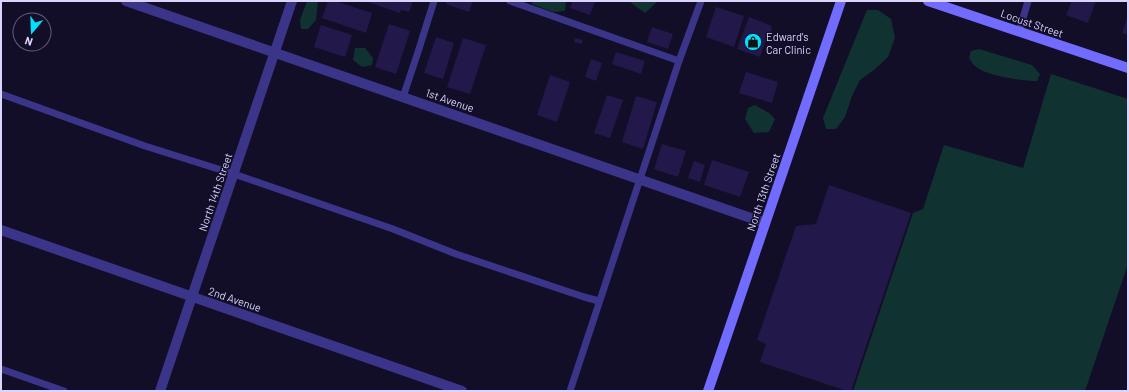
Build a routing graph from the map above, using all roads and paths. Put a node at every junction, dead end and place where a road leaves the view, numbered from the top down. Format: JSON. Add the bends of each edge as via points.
{"nodes":[{"id":1,"x":126,"y":1,"type":"edge"},
{"id":2,"x":292,"y":1,"type":"edge"},
{"id":3,"x":434,"y":1,"type":"edge"},
{"id":4,"x":510,"y":1,"type":"edge"},
{"id":5,"x":701,"y":1,"type":"edge"},
{"id":6,"x":841,"y":1,"type":"edge"},
{"id":7,"x":928,"y":1,"type":"edge"},
{"id":8,"x":1028,"y":1,"type":"edge"},
{"id":9,"x":1019,"y":32,"type":"junction"},
{"id":10,"x":274,"y":53,"type":"junction"},
{"id":11,"x":680,"y":61,"type":"junction"},
{"id":12,"x":1128,"y":68,"type":"edge"},
{"id":13,"x":1,"y":94,"type":"edge"},
{"id":14,"x":403,"y":97,"type":"junction"},
{"id":15,"x":234,"y":174,"type":"junction"},
{"id":16,"x":640,"y":180,"type":"junction"},
{"id":17,"x":765,"y":223,"type":"junction"},
{"id":18,"x":1,"y":230,"type":"edge"},
{"id":19,"x":192,"y":297,"type":"junction"},
{"id":20,"x":599,"y":301,"type":"junction"},
{"id":21,"x":1,"y":369,"type":"edge"},
{"id":22,"x":64,"y":391,"type":"edge"},
{"id":23,"x":160,"y":391,"type":"edge"},
{"id":24,"x":462,"y":391,"type":"edge"},
{"id":25,"x":570,"y":391,"type":"edge"},
{"id":26,"x":708,"y":391,"type":"edge"}],
"edges":[{"from":1,"to":10,"type":"street","name":"1st Avenue"},
{"from":2,"to":10,"type":"street","name":"North 14th Street"},
{"from":3,"to":14,"type":"lane"},
{"from":4,"to":11,"type":"lane"},
{"from":5,"to":11,"type":"lane"},
{"from":6,"to":17,"type":"main road","name":"North 13th Street"},
{"from":7,"to":9,"type":"main road","name":"Locust Street"},
{"from":8,"to":9,"type":"lane"},
{"from":9,"to":12,"type":"main road","name":"Locust Street"},
{"from":10,"to":14,"type":"street","name":"1st Avenue"},
{"from":10,"to":15,"type":"street","name":"North 14th Street"},
{"from":11,"to":16,"type":"lane"},
{"from":13,"to":15,"type":"lane","via":[[145,146]]},
{"from":14,"to":16,"type":"street","name":"1st Avenue"},
{"from":15,"to":19,"type":"street","name":"North 14th Street"},
{"from":15,"to":20,"type":"lane","via":[[456,254]]},
{"from":16,"to":17,"type":"street","name":"1st Avenue"},
{"from":16,"to":20,"type":"lane"},
{"from":17,"to":26,"type":"main road","name":"North 13th Street"},
{"from":18,"to":19,"type":"street","name":"2nd Avenue"},
{"from":19,"to":23,"type":"street","name":"North 14th Street"},
{"from":19,"to":24,"type":"street","name":"2nd Avenue"},
{"from":20,"to":25,"type":"lane"},
{"from":21,"to":22,"type":"lane"}]}
